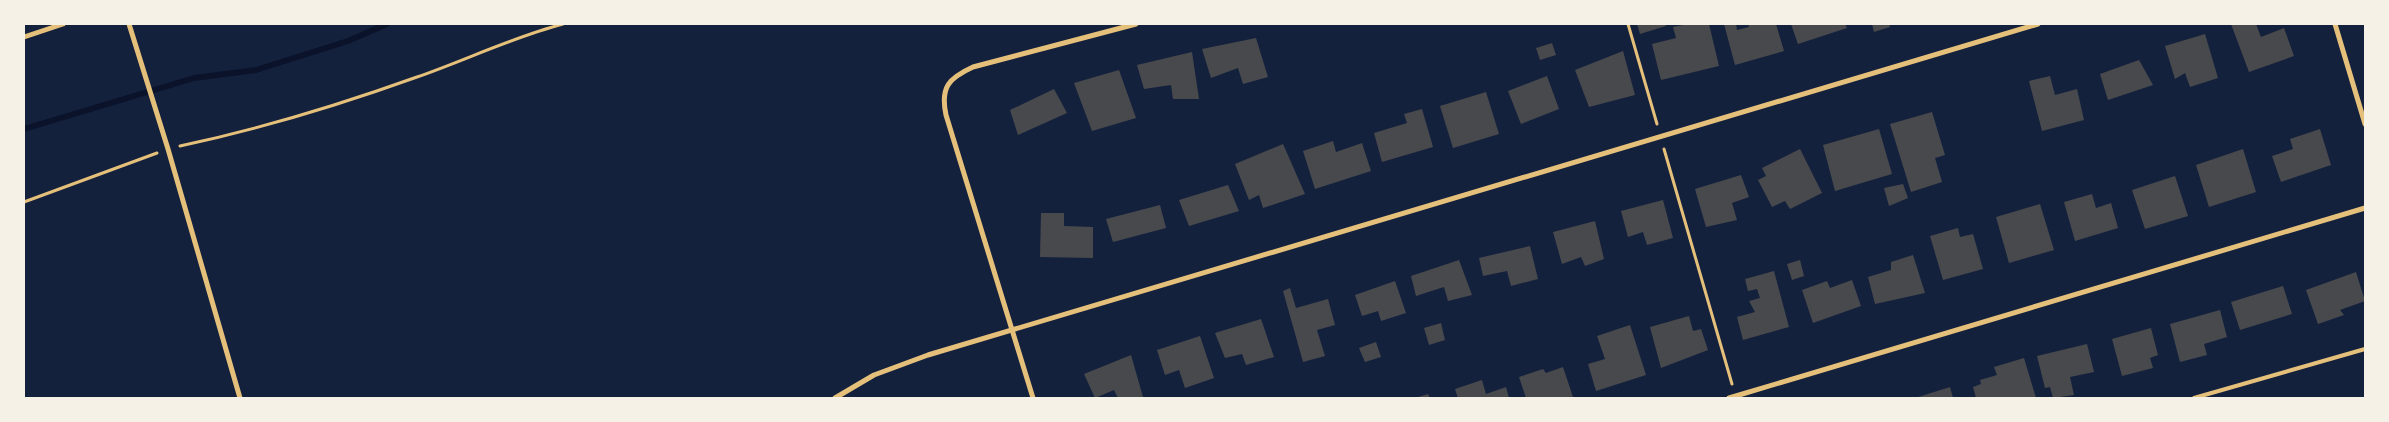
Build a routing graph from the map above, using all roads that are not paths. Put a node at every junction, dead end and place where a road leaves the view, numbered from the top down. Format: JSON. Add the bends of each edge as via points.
{"nodes":[{"id":1,"x":63,"y":24,"type":"edge"},
{"id":2,"x":129,"y":24,"type":"edge"},
{"id":3,"x":1136,"y":24,"type":"edge"},
{"id":4,"x":2038,"y":24,"type":"edge"},
{"id":5,"x":2335,"y":24,"type":"edge"},
{"id":6,"x":24,"y":37,"type":"edge"},
{"id":7,"x":2365,"y":124,"type":"edge"},
{"id":8,"x":2365,"y":208,"type":"edge"},
{"id":9,"x":1013,"y":331,"type":"junction"},
{"id":10,"x":2365,"y":349,"type":"edge"},
{"id":11,"x":240,"y":398,"type":"edge"},
{"id":12,"x":835,"y":398,"type":"edge"},
{"id":13,"x":1033,"y":398,"type":"edge"},
{"id":14,"x":1729,"y":398,"type":"edge"},
{"id":15,"x":2194,"y":398,"type":"edge"}],
"edges":[{"from":1,"to":6,"type":"street"},
{"from":2,"to":11,"type":"street"},
{"from":3,"to":9,"type":"street","via":[[973,68],[954,76],[946,86],[946,114]]},
{"from":4,"to":9,"type":"street"},
{"from":5,"to":7,"type":"street"},
{"from":8,"to":14,"type":"street"},
{"from":9,"to":12,"type":"street","via":[[902,364],[874,375]]},
{"from":9,"to":13,"type":"street"},
{"from":10,"to":15,"type":"lane"}]}
